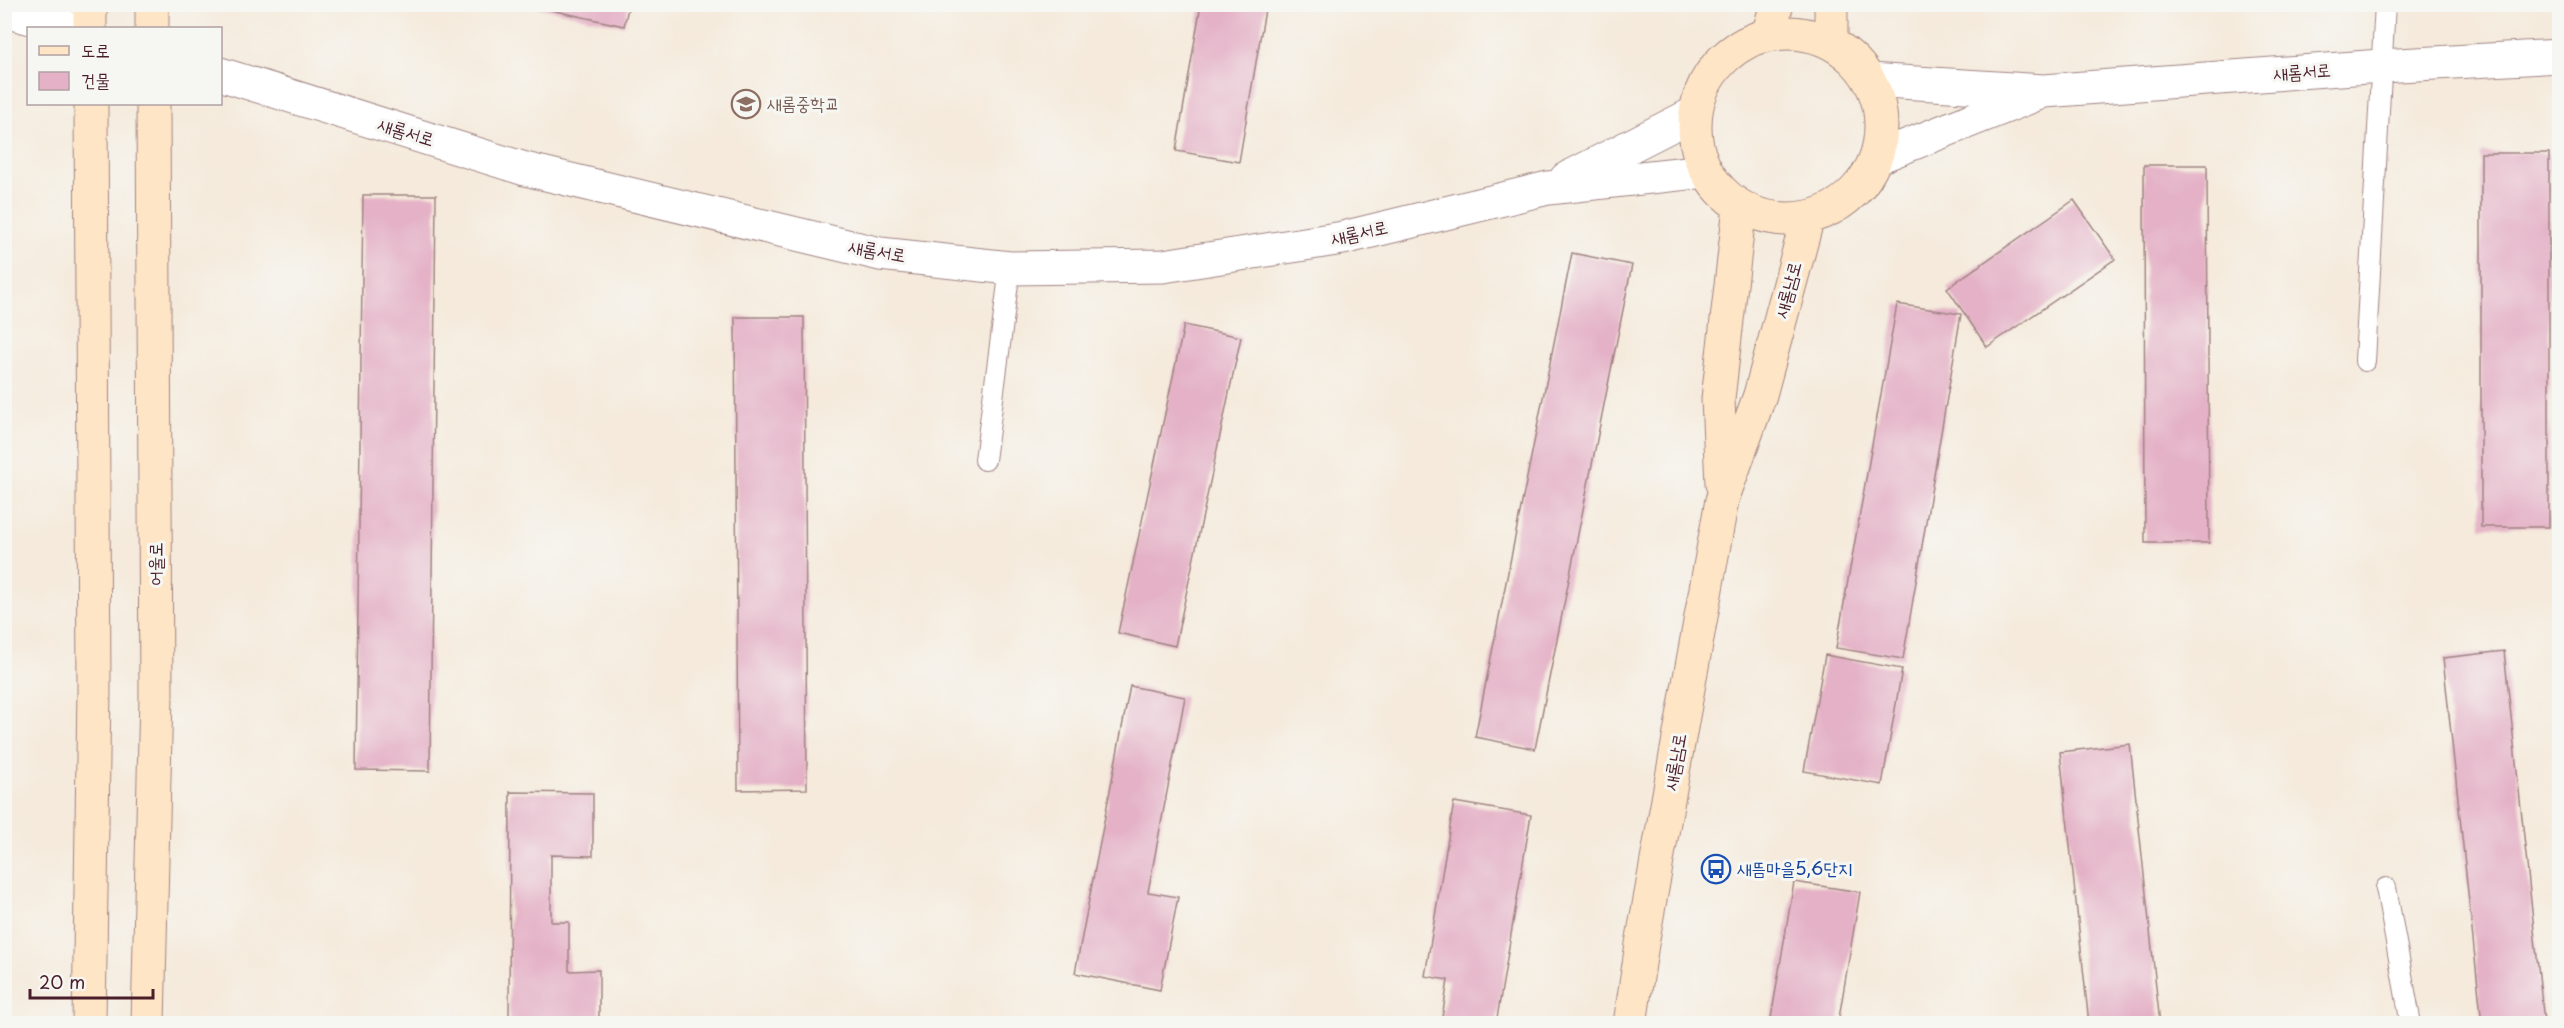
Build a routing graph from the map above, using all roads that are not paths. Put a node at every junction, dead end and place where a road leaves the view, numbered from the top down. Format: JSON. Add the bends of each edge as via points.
{"nodes":[{"id":1,"x":90,"y":4,"type":"edge"},
{"id":2,"x":152,"y":4,"type":"edge"},
{"id":3,"x":1832,"y":4,"type":"edge"},
{"id":4,"x":2385,"y":4,"type":"edge"},
{"id":5,"x":4,"y":11,"type":"edge"},
{"id":6,"x":1772,"y":20,"type":"edge"},
{"id":7,"x":66,"y":27,"type":"edge"},
{"id":8,"x":90,"y":27,"type":"edge"},
{"id":9,"x":152,"y":27,"type":"edge"},
{"id":10,"x":1831,"y":43,"type":"junction"},
{"id":11,"x":2559,"y":56,"type":"edge"},
{"id":12,"x":2381,"y":66,"type":"junction"},
{"id":13,"x":222,"y":75,"type":"edge"},
{"id":14,"x":1869,"y":80,"type":"junction"},
{"id":15,"x":2044,"y":91,"type":"junction"},
{"id":16,"x":91,"y":105,"type":"edge"},
{"id":17,"x":153,"y":105,"type":"edge"},
{"id":18,"x":1695,"y":113,"type":"junction"},
{"id":19,"x":1876,"y":158,"type":"junction"},
{"id":20,"x":1706,"y":171,"type":"junction"},
{"id":21,"x":1548,"y":188,"type":"junction"},
{"id":22,"x":1740,"y":206,"type":"junction"},
{"id":23,"x":1809,"y":217,"type":"junction"},
{"id":24,"x":1010,"y":268,"type":"junction"},
{"id":25,"x":2365,"y":361,"type":"dead end"},
{"id":26,"x":985,"y":460,"type":"dead end"},
{"id":27,"x":1722,"y":500,"type":"junction"},
{"id":28,"x":2386,"y":888,"type":"dead end"},
{"id":29,"x":89,"y":1023,"type":"edge"},
{"id":30,"x":148,"y":1023,"type":"edge"},
{"id":31,"x":1630,"y":1023,"type":"edge"},
{"id":32,"x":2411,"y":1023,"type":"edge"}],
"edges":[{"from":1,"to":8,"type":"street"},
{"from":2,"to":9,"type":"street"},
{"from":3,"to":10,"type":"street"},
{"from":4,"to":12,"type":"lane"},
{"from":5,"to":7,"type":"street"},
{"from":6,"to":10,"type":"street"},
{"from":6,"to":18,"type":"street","via":[[1719,62],[1704,86]]},
{"from":10,"to":14,"type":"street","via":[[1852,58]]},
{"from":11,"to":12,"type":"street","name":"새롬서로"},
{"from":12,"to":15,"type":"street","name":"새롬서로"},
{"from":12,"to":25,"type":"lane"},
{"from":13,"to":24,"type":"street","name":"새롬서로","via":[[525,169],[880,254]]},
{"from":14,"to":15,"type":"street"},
{"from":14,"to":19,"type":"street","via":[[1879,105],[1881,132]]},
{"from":15,"to":19,"type":"street"},
{"from":16,"to":29,"type":"street","via":[[94,690]]},
{"from":17,"to":30,"type":"street","name":"어울로","via":[[156,696]]},
{"from":18,"to":20,"type":"street","via":[[1696,143]]},
{"from":18,"to":21,"type":"street"},
{"from":19,"to":23,"type":"street","via":[[1860,185],[1837,206]]},
{"from":20,"to":21,"type":"street"},
{"from":20,"to":22,"type":"street","via":[[1720,191]]},
{"from":21,"to":24,"type":"street","name":"새롬서로","via":[[1343,238],[1163,266]]},
{"from":22,"to":23,"type":"street","via":[[1785,220]]},
{"from":22,"to":27,"type":"street","name":"새롬남로","via":[[1718,399]]},
{"from":23,"to":27,"type":"street","name":"새롬남로","via":[[1760,395]]},
{"from":24,"to":26,"type":"lane"},
{"from":27,"to":31,"type":"street","name":"새롬남로"},
{"from":28,"to":32,"type":"lane"}]}
